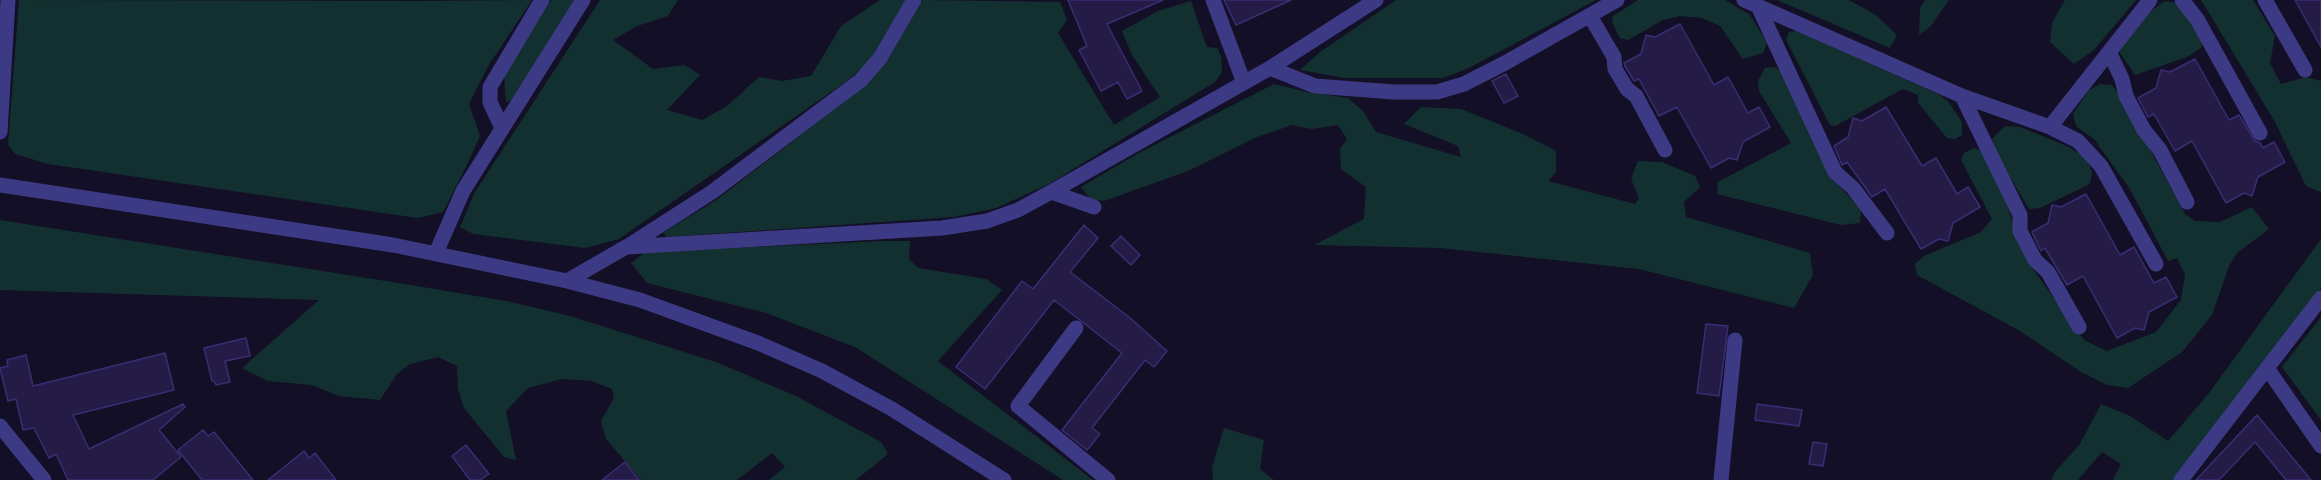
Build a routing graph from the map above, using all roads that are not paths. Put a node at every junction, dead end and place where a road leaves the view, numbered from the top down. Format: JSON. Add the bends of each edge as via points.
{"nodes":[{"id":1,"x":8,"y":0,"type":"edge"},
{"id":2,"x":542,"y":0,"type":"edge"},
{"id":3,"x":583,"y":0,"type":"edge"},
{"id":4,"x":914,"y":0,"type":"edge"},
{"id":5,"x":1213,"y":0,"type":"edge"},
{"id":6,"x":1376,"y":0,"type":"edge"},
{"id":7,"x":1617,"y":0,"type":"edge"},
{"id":8,"x":2150,"y":0,"type":"edge"},
{"id":9,"x":2182,"y":0,"type":"edge"},
{"id":10,"x":2265,"y":0,"type":"edge"},
{"id":11,"x":1751,"y":3,"type":"edge"},
{"id":12,"x":1590,"y":16,"type":"junction"},
{"id":13,"x":2110,"y":54,"type":"junction"},
{"id":14,"x":1270,"y":68,"type":"junction"},
{"id":15,"x":2305,"y":70,"type":"dead end"},
{"id":16,"x":1244,"y":83,"type":"junction"},
{"id":17,"x":1962,"y":96,"type":"junction"},
{"id":18,"x":2050,"y":127,"type":"junction"},
{"id":19,"x":502,"y":128,"type":"junction"},
{"id":20,"x":0,"y":132,"type":"edge"},
{"id":21,"x":2260,"y":133,"type":"dead end"},
{"id":22,"x":1665,"y":150,"type":"dead end"},
{"id":23,"x":0,"y":185,"type":"edge"},
{"id":24,"x":1051,"y":192,"type":"junction"},
{"id":25,"x":2187,"y":202,"type":"dead end"},
{"id":26,"x":1094,"y":207,"type":"dead end"},
{"id":27,"x":1887,"y":233,"type":"dead end"},
{"id":28,"x":626,"y":247,"type":"junction"},
{"id":29,"x":436,"y":253,"type":"junction"},
{"id":30,"x":2156,"y":264,"type":"dead end"},
{"id":31,"x":567,"y":281,"type":"junction"},
{"id":32,"x":2321,"y":298,"type":"edge"},
{"id":33,"x":2079,"y":327,"type":"dead end"},
{"id":34,"x":1076,"y":328,"type":"dead end"},
{"id":35,"x":1735,"y":340,"type":"dead end"},
{"id":36,"x":2267,"y":368,"type":"junction"},
{"id":37,"x":0,"y":426,"type":"edge"},
{"id":38,"x":2321,"y":446,"type":"edge"},
{"id":39,"x":44,"y":480,"type":"edge"},
{"id":40,"x":1004,"y":480,"type":"edge"},
{"id":41,"x":1107,"y":480,"type":"edge"},
{"id":42,"x":1721,"y":480,"type":"edge"},
{"id":43,"x":2181,"y":480,"type":"edge"}],
"edges":[{"from":1,"to":20,"type":"street"},
{"from":2,"to":19,"type":"street","via":[[490,87],[490,102]]},
{"from":3,"to":19,"type":"street"},
{"from":4,"to":28,"type":"street","via":[[880,58],[861,80],[712,192]]},
{"from":5,"to":16,"type":"street"},
{"from":6,"to":14,"type":"street"},
{"from":7,"to":12,"type":"street"},
{"from":8,"to":13,"type":"street"},
{"from":9,"to":21,"type":"street","via":[[2197,19]]},
{"from":10,"to":15,"type":"street"},
{"from":11,"to":17,"type":"street"},
{"from":11,"to":27,"type":"street","via":[[1835,172],[1853,188]]},
{"from":12,"to":14,"type":"street","via":[[1464,84],[1437,92],[1315,86]]},
{"from":12,"to":22,"type":"street","via":[[1614,57],[1615,69],[1636,96]]},
{"from":13,"to":18,"type":"street"},
{"from":13,"to":25,"type":"street","via":[[2144,130],[2160,150]]},
{"from":14,"to":16,"type":"street"},
{"from":16,"to":24,"type":"street"},
{"from":17,"to":18,"type":"street"},
{"from":17,"to":33,"type":"street","via":[[2020,215],[2020,231]]},
{"from":18,"to":30,"type":"street","via":[[2078,141],[2101,166]]},
{"from":19,"to":29,"type":"street","via":[[463,191]]},
{"from":23,"to":29,"type":"street"},
{"from":24,"to":26,"type":"street"},
{"from":24,"to":28,"type":"street","via":[[987,221],[942,228]]},
{"from":28,"to":31,"type":"street"},
{"from":29,"to":31,"type":"street"},
{"from":31,"to":40,"type":"street","via":[[640,300],[822,371],[892,409]]},
{"from":32,"to":36,"type":"street"},
{"from":34,"to":41,"type":"street","via":[[1018,406]]},
{"from":35,"to":42,"type":"street"},
{"from":36,"to":38,"type":"street"},
{"from":36,"to":43,"type":"street"},
{"from":37,"to":39,"type":"street"}]}
